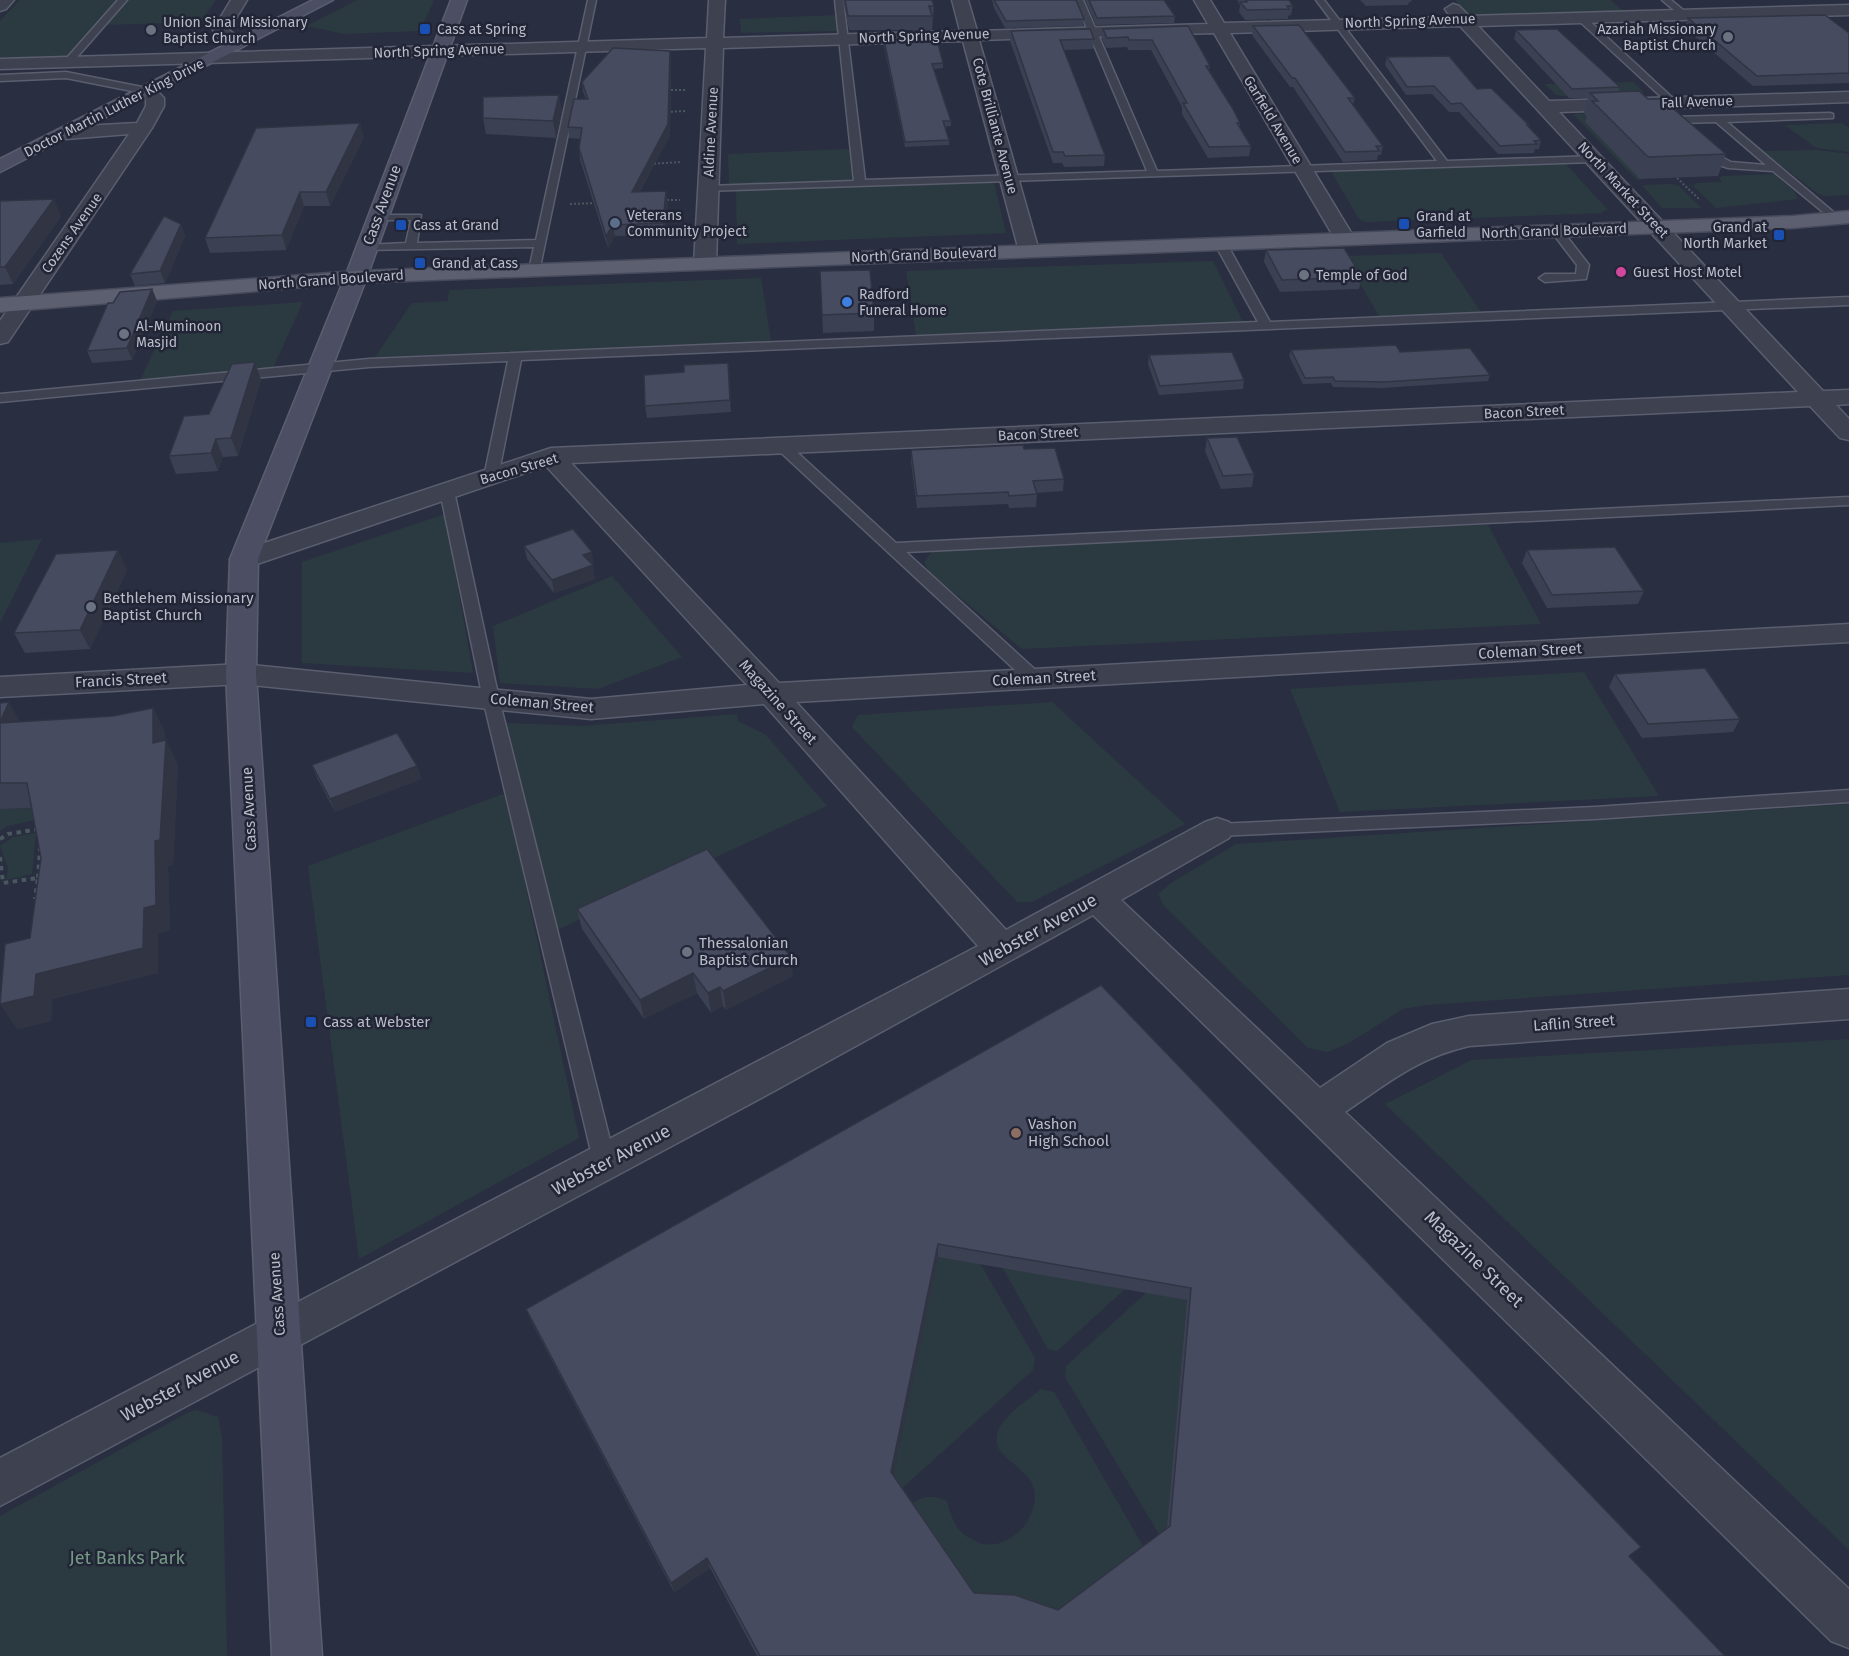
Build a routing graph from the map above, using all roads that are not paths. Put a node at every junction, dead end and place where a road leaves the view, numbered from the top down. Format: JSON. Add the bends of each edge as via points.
{"nodes":[{"id":1,"x":6,"y":0,"type":"edge"},
{"id":2,"x":123,"y":0,"type":"edge"},
{"id":3,"x":239,"y":0,"type":"edge"},
{"id":4,"x":325,"y":0,"type":"edge"},
{"id":5,"x":459,"y":0,"type":"edge"},
{"id":6,"x":592,"y":0,"type":"edge"},
{"id":7,"x":717,"y":0,"type":"edge"},
{"id":8,"x":839,"y":0,"type":"edge"},
{"id":9,"x":960,"y":0,"type":"edge"},
{"id":10,"x":1079,"y":0,"type":"edge"},
{"id":11,"x":1202,"y":0,"type":"edge"},
{"id":12,"x":1320,"y":0,"type":"edge"},
{"id":13,"x":1444,"y":0,"type":"edge"},
{"id":14,"x":1666,"y":0,"type":"edge"},
{"id":15,"x":0,"y":6,"type":"edge"},
{"id":16,"x":1848,"y":11,"type":"edge"},
{"id":17,"x":1684,"y":14,"type":"junction"},
{"id":18,"x":1580,"y":17,"type":"junction"},
{"id":19,"x":1463,"y":20,"type":"junction"},
{"id":20,"x":1338,"y":24,"type":"junction"},
{"id":21,"x":1218,"y":27,"type":"junction"},
{"id":22,"x":1092,"y":31,"type":"junction"},
{"id":23,"x":970,"y":34,"type":"junction"},
{"id":24,"x":843,"y":38,"type":"junction"},
{"id":25,"x":715,"y":42,"type":"junction"},
{"id":26,"x":239,"y":44,"type":"junction"},
{"id":27,"x":582,"y":46,"type":"junction"},
{"id":28,"x":440,"y":51,"type":"junction"},
{"id":29,"x":214,"y":57,"type":"junction"},
{"id":30,"x":68,"y":62,"type":"junction"},
{"id":31,"x":0,"y":64,"type":"edge"},
{"id":32,"x":0,"y":78,"type":"edge"},
{"id":33,"x":147,"y":91,"type":"junction"},
{"id":34,"x":1849,"y":97,"type":"edge"},
{"id":35,"x":1673,"y":103,"type":"junction"},
{"id":36,"x":1545,"y":107,"type":"junction"},
{"id":37,"x":1830,"y":116,"type":"dead end"},
{"id":38,"x":1718,"y":119,"type":"junction"},
{"id":39,"x":143,"y":128,"type":"junction"},
{"id":40,"x":66,"y":133,"type":"junction"},
{"id":41,"x":1594,"y":159,"type":"junction"},
{"id":42,"x":1444,"y":164,"type":"junction"},
{"id":43,"x":0,"y":166,"type":"edge"},
{"id":44,"x":1775,"y":168,"type":"junction"},
{"id":45,"x":1303,"y":169,"type":"junction"},
{"id":46,"x":1154,"y":175,"type":"junction"},
{"id":47,"x":1009,"y":180,"type":"junction"},
{"id":48,"x":860,"y":184,"type":"junction"},
{"id":49,"x":708,"y":189,"type":"junction"},
{"id":50,"x":377,"y":218,"type":"junction"},
{"id":51,"x":1841,"y":218,"type":"edge"},
{"id":52,"x":1658,"y":227,"type":"junction"},
{"id":53,"x":1557,"y":231,"type":"junction"},
{"id":54,"x":1345,"y":239,"type":"junction"},
{"id":55,"x":540,"y":243,"type":"junction"},
{"id":56,"x":1221,"y":244,"type":"junction"},
{"id":57,"x":411,"y":246,"type":"junction"},
{"id":58,"x":1029,"y":251,"type":"junction"},
{"id":59,"x":361,"y":262,"type":"junction"},
{"id":60,"x":705,"y":264,"type":"junction"},
{"id":61,"x":535,"y":270,"type":"junction"},
{"id":62,"x":1545,"y":278,"type":"dead end"},
{"id":63,"x":1849,"y":301,"type":"edge"},
{"id":64,"x":23,"y":303,"type":"junction"},
{"id":65,"x":0,"y":304,"type":"edge"},
{"id":66,"x":1731,"y":305,"type":"junction"},
{"id":67,"x":1266,"y":325,"type":"junction"},
{"id":68,"x":0,"y":336,"type":"edge"},
{"id":69,"x":515,"y":357,"type":"junction"},
{"id":70,"x":320,"y":369,"type":"junction"},
{"id":71,"x":1849,"y":397,"type":"edge"},
{"id":72,"x":0,"y":398,"type":"edge"},
{"id":73,"x":1818,"y":398,"type":"junction"},
{"id":74,"x":1849,"y":434,"type":"edge"},
{"id":75,"x":782,"y":446,"type":"junction"},
{"id":76,"x":551,"y":456,"type":"junction"},
{"id":77,"x":491,"y":477,"type":"junction"},
{"id":78,"x":447,"y":491,"type":"junction"},
{"id":79,"x":1849,"y":501,"type":"edge"},
{"id":80,"x":892,"y":548,"type":"junction"},
{"id":81,"x":244,"y":559,"type":"junction"},
{"id":82,"x":1849,"y":633,"type":"edge"},
{"id":83,"x":241,"y":674,"type":"junction"},
{"id":84,"x":1035,"y":679,"type":"junction"},
{"id":85,"x":0,"y":687,"type":"edge"},
{"id":86,"x":771,"y":693,"type":"junction"},
{"id":87,"x":491,"y":699,"type":"junction"},
{"id":88,"x":1849,"y":796,"type":"edge"},
{"id":89,"x":1216,"y":830,"type":"joint"},
{"id":90,"x":1097,"y":898,"type":"junction"},
{"id":91,"x":1002,"y":949,"type":"junction"},
{"id":92,"x":1849,"y":1004,"type":"edge"},
{"id":93,"x":1319,"y":1109,"type":"junction"},
{"id":94,"x":605,"y":1164,"type":"junction"},
{"id":95,"x":279,"y":1333,"type":"junction"},
{"id":96,"x":0,"y":1483,"type":"edge"},
{"id":97,"x":1849,"y":1623,"type":"edge"},
{"id":98,"x":297,"y":1656,"type":"edge"}],
"edges":[{"from":1,"to":15,"type":"street"},
{"from":2,"to":30,"type":"lane"},
{"from":3,"to":26,"type":"street","via":[[221,30]]},
{"from":4,"to":26,"type":"main road","name":"Doctor Martin Luther King Drive"},
{"from":5,"to":28,"type":"main road","name":"Cass Avenue"},
{"from":6,"to":27,"type":"lane"},
{"from":7,"to":25,"type":"street","name":"Aldine Avenue"},
{"from":8,"to":24,"type":"lane"},
{"from":9,"to":23,"type":"street","name":"Cote Brilliante Avenue"},
{"from":10,"to":22,"type":"lane"},
{"from":11,"to":21,"type":"street","name":"Garfield Avenue"},
{"from":12,"to":20,"type":"lane"},
{"from":13,"to":19,"type":"street","name":"North Market Street"},
{"from":14,"to":17,"type":"lane"},
{"from":16,"to":17,"type":"street","name":"North Spring Avenue"},
{"from":17,"to":18,"type":"street","name":"North Spring Avenue"},
{"from":18,"to":19,"type":"street","name":"North Spring Avenue"},
{"from":18,"to":35,"type":"lane"},
{"from":19,"to":20,"type":"street","name":"North Spring Avenue"},
{"from":19,"to":36,"type":"street","name":"North Market Street"},
{"from":20,"to":21,"type":"street","name":"North Spring Avenue"},
{"from":20,"to":42,"type":"lane"},
{"from":21,"to":22,"type":"street","name":"North Spring Avenue"},
{"from":21,"to":45,"type":"street","name":"Garfield Avenue"},
{"from":22,"to":23,"type":"street","name":"North Spring Avenue"},
{"from":22,"to":46,"type":"lane"},
{"from":23,"to":24,"type":"street","name":"North Spring Avenue"},
{"from":23,"to":47,"type":"street","name":"Cote Brilliante Avenue"},
{"from":24,"to":25,"type":"street","name":"North Spring Avenue"},
{"from":24,"to":48,"type":"lane"},
{"from":25,"to":27,"type":"street","name":"North Spring Avenue"},
{"from":25,"to":49,"type":"street","name":"Aldine Avenue"},
{"from":26,"to":29,"type":"main road","name":"Doctor Martin Luther King Drive"},
{"from":27,"to":28,"type":"street","name":"North Spring Avenue"},
{"from":27,"to":55,"type":"lane"},
{"from":28,"to":29,"type":"street","name":"North Spring Avenue"},
{"from":28,"to":50,"type":"main road","name":"Cass Avenue"},
{"from":29,"to":30,"type":"street","name":"North Spring Avenue"},
{"from":29,"to":33,"type":"main road","name":"Doctor Martin Luther King Drive"},
{"from":30,"to":31,"type":"street","name":"North Spring Avenue"},
{"from":32,"to":33,"type":"lane","via":[[66,75]]},
{"from":33,"to":39,"type":"street","name":"Cozens Avenue","via":[[155,98],[155,106]]},
{"from":33,"to":40,"type":"main road","name":"Doctor Martin Luther King Drive"},
{"from":34,"to":35,"type":"street","name":"Fall Avenue"},
{"from":35,"to":36,"type":"street","name":"Fall Avenue"},
{"from":36,"to":41,"type":"street","name":"North Market Street"},
{"from":37,"to":38,"type":"lane"},
{"from":38,"to":44,"type":"lane"},
{"from":38,"to":44,"type":"lane","via":[[1672,120],[1710,157],[1745,168]]},
{"from":39,"to":40,"type":"street"},
{"from":39,"to":64,"type":"street","name":"Cozens Avenue"},
{"from":40,"to":43,"type":"main road","name":"Doctor Martin Luther King Drive"},
{"from":41,"to":42,"type":"lane"},
{"from":41,"to":52,"type":"street","name":"North Market Street"},
{"from":42,"to":45,"type":"lane"},
{"from":44,"to":51,"type":"lane"},
{"from":45,"to":46,"type":"lane"},
{"from":45,"to":54,"type":"street","name":"Garfield Avenue"},
{"from":46,"to":47,"type":"lane"},
{"from":47,"to":48,"type":"lane"},
{"from":47,"to":58,"type":"street","name":"Cote Brilliante Avenue"},
{"from":48,"to":49,"type":"lane"},
{"from":49,"to":60,"type":"street","name":"Aldine Avenue"},
{"from":50,"to":57,"type":"lane","via":[[417,217]]},
{"from":50,"to":59,"type":"main road","name":"Cass Avenue"},
{"from":51,"to":52,"type":"main road","name":"North Grand Boulevard"},
{"from":52,"to":53,"type":"main road","name":"North Grand Boulevard"},
{"from":52,"to":66,"type":"street","name":"North Market Street"},
{"from":53,"to":54,"type":"main road","name":"North Grand Boulevard"},
{"from":53,"to":62,"type":"lane","via":[[1583,265],[1582,277]]},
{"from":54,"to":56,"type":"main road","name":"North Grand Boulevard"},
{"from":55,"to":57,"type":"lane"},
{"from":55,"to":61,"type":"lane"},
{"from":56,"to":58,"type":"main road","name":"North Grand Boulevard"},
{"from":56,"to":67,"type":"lane"},
{"from":57,"to":59,"type":"lane"},
{"from":58,"to":60,"type":"main road","name":"North Grand Boulevard"},
{"from":59,"to":61,"type":"main road","name":"North Grand Boulevard"},
{"from":59,"to":64,"type":"main road","name":"North Grand Boulevard"},
{"from":59,"to":70,"type":"main road","name":"Cass Avenue"},
{"from":60,"to":61,"type":"main road","name":"North Grand Boulevard"},
{"from":63,"to":66,"type":"lane"},
{"from":64,"to":65,"type":"main road","name":"North Grand Boulevard"},
{"from":64,"to":68,"type":"street","name":"Cozens Avenue"},
{"from":66,"to":67,"type":"lane"},
{"from":66,"to":73,"type":"street","name":"North Market Street"},
{"from":67,"to":69,"type":"lane"},
{"from":69,"to":70,"type":"lane"},
{"from":69,"to":77,"type":"lane"},
{"from":70,"to":72,"type":"lane"},
{"from":70,"to":81,"type":"main road","name":"Cass Avenue"},
{"from":71,"to":73,"type":"street","name":"Bacon Street"},
{"from":73,"to":74,"type":"street","name":"North Market Street"},
{"from":73,"to":75,"type":"street","name":"Bacon Street"},
{"from":75,"to":76,"type":"street","name":"Bacon Street"},
{"from":75,"to":80,"type":"lane"},
{"from":76,"to":77,"type":"street","name":"Bacon Street"},
{"from":76,"to":86,"type":"street","name":"Magazine Street"},
{"from":77,"to":78,"type":"street","name":"Bacon Street"},
{"from":78,"to":81,"type":"street","name":"Bacon Street"},
{"from":78,"to":87,"type":"lane"},
{"from":79,"to":80,"type":"lane"},
{"from":80,"to":84,"type":"lane"},
{"from":81,"to":83,"type":"main road","name":"Cass Avenue"},
{"from":82,"to":84,"type":"street","name":"Coleman Street"},
{"from":83,"to":85,"type":"street","name":"Francis Street"},
{"from":83,"to":87,"type":"street","name":"Coleman Street"},
{"from":83,"to":95,"type":"main road","name":"Cass Avenue"},
{"from":84,"to":86,"type":"street","name":"Coleman Street"},
{"from":86,"to":87,"type":"street","name":"Coleman Street","via":[[591,709]]},
{"from":86,"to":91,"type":"street","name":"Magazine Street"},
{"from":87,"to":94,"type":"lane"},
{"from":88,"to":89,"type":"lane","via":[[1595,813]]},
{"from":89,"to":90,"type":"street","name":"Webster Avenue"},
{"from":90,"to":91,"type":"street","name":"Webster Avenue"},
{"from":90,"to":93,"type":"street","name":"Magazine Street"},
{"from":91,"to":94,"type":"street","name":"Webster Avenue"},
{"from":92,"to":93,"type":"street","name":"Laflin Street","via":[[1469,1031],[1432,1039],[1400,1054]]},
{"from":93,"to":97,"type":"street","name":"Magazine Street"},
{"from":94,"to":95,"type":"street","name":"Webster Avenue"},
{"from":95,"to":96,"type":"street","name":"Webster Avenue"},
{"from":95,"to":98,"type":"main road","name":"Cass Avenue"}]}
